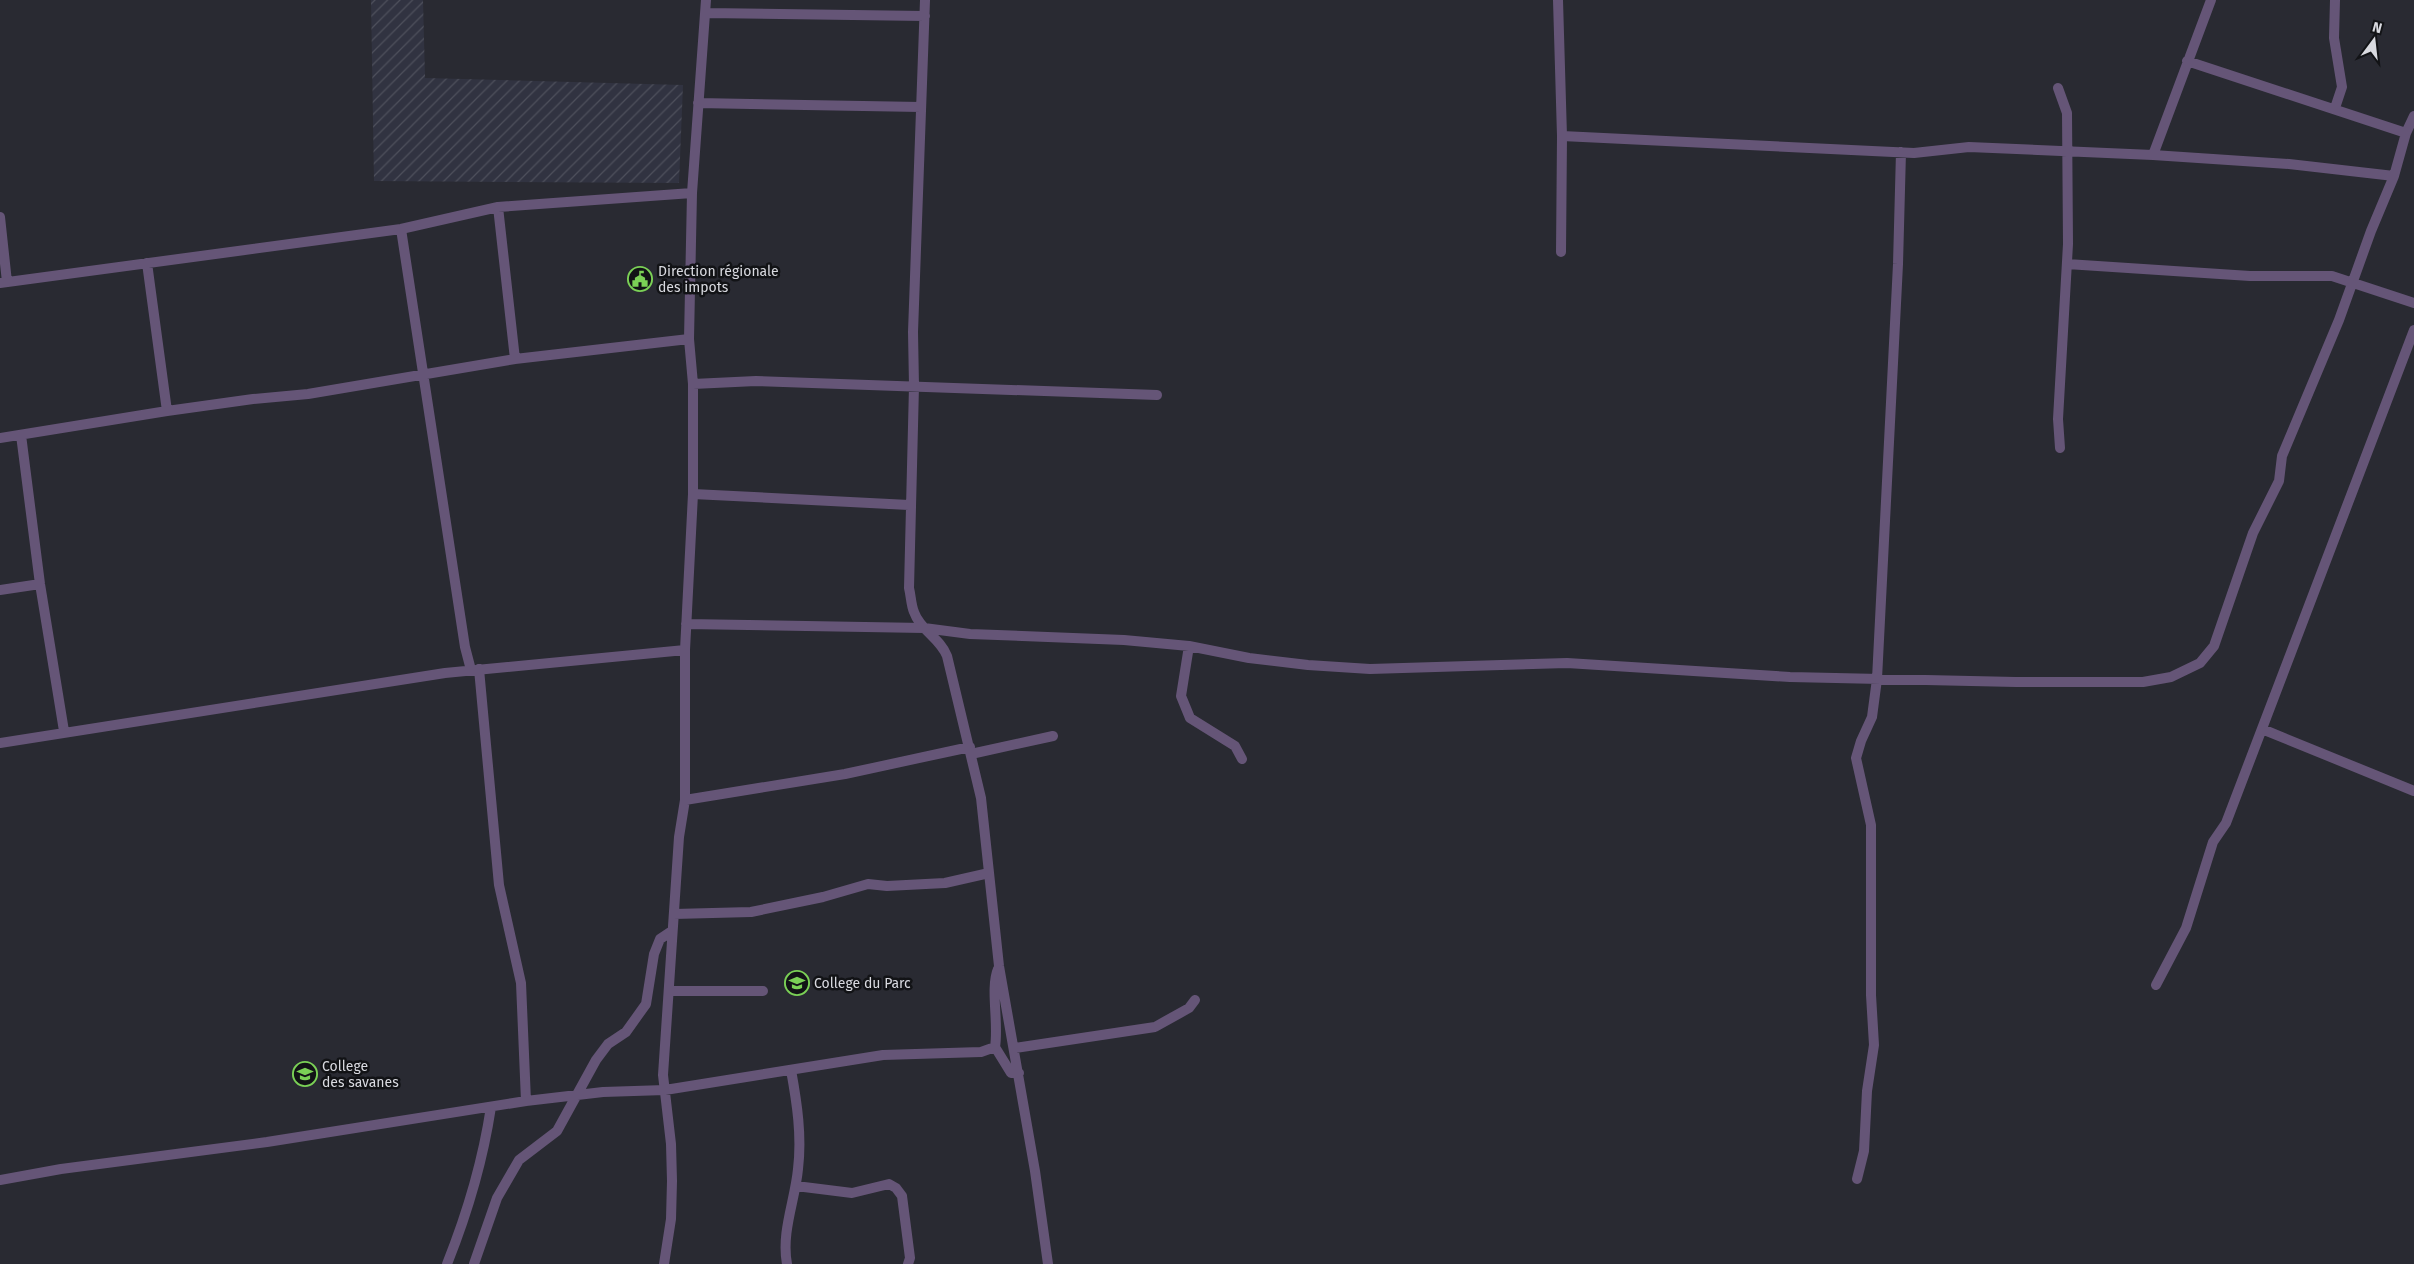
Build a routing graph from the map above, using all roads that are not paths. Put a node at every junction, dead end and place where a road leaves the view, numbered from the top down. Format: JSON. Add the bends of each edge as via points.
{"nodes":[{"id":1,"x":706,"y":0,"type":"edge"},
{"id":2,"x":925,"y":0,"type":"edge"},
{"id":3,"x":1558,"y":0,"type":"edge"},
{"id":4,"x":2211,"y":0,"type":"edge"},
{"id":5,"x":2335,"y":0,"type":"edge"},
{"id":6,"x":706,"y":13,"type":"junction"},
{"id":7,"x":925,"y":16,"type":"junction"},
{"id":8,"x":2187,"y":61,"type":"junction"},
{"id":9,"x":2058,"y":88,"type":"dead end"},
{"id":10,"x":698,"y":103,"type":"junction"},
{"id":11,"x":922,"y":107,"type":"junction"},
{"id":12,"x":2335,"y":108,"type":"junction"},
{"id":13,"x":2414,"y":116,"type":"edge"},
{"id":14,"x":2406,"y":133,"type":"junction"},
{"id":15,"x":1562,"y":136,"type":"junction"},
{"id":16,"x":1901,"y":152,"type":"junction"},
{"id":17,"x":2066,"y":153,"type":"junction"},
{"id":18,"x":2153,"y":155,"type":"junction"},
{"id":19,"x":2394,"y":176,"type":"junction"},
{"id":20,"x":692,"y":193,"type":"junction"},
{"id":21,"x":498,"y":206,"type":"junction"},
{"id":22,"x":0,"y":217,"type":"edge"},
{"id":23,"x":401,"y":229,"type":"junction"},
{"id":24,"x":1561,"y":252,"type":"dead end"},
{"id":25,"x":147,"y":263,"type":"junction"},
{"id":26,"x":2067,"y":264,"type":"junction"},
{"id":27,"x":2353,"y":281,"type":"junction"},
{"id":28,"x":3,"y":282,"type":"edge"},
{"id":29,"x":2414,"y":303,"type":"edge"},
{"id":30,"x":2414,"y":330,"type":"edge"},
{"id":31,"x":689,"y":339,"type":"junction"},
{"id":32,"x":514,"y":360,"type":"junction"},
{"id":33,"x":425,"y":376,"type":"junction"},
{"id":34,"x":693,"y":384,"type":"junction"},
{"id":35,"x":914,"y":386,"type":"junction"},
{"id":36,"x":1157,"y":394,"type":"dead end"},
{"id":37,"x":167,"y":411,"type":"junction"},
{"id":38,"x":21,"y":434,"type":"junction"},
{"id":39,"x":0,"y":438,"type":"edge"},
{"id":40,"x":2060,"y":448,"type":"dead end"},
{"id":41,"x":693,"y":494,"type":"junction"},
{"id":42,"x":910,"y":505,"type":"junction"},
{"id":43,"x":40,"y":584,"type":"junction"},
{"id":44,"x":0,"y":590,"type":"edge"},
{"id":45,"x":686,"y":624,"type":"junction"},
{"id":46,"x":924,"y":628,"type":"junction"},
{"id":47,"x":1189,"y":646,"type":"junction"},
{"id":48,"x":685,"y":650,"type":"junction"},
{"id":49,"x":475,"y":669,"type":"junction"},
{"id":50,"x":1877,"y":679,"type":"junction"},
{"id":51,"x":2262,"y":729,"type":"junction"},
{"id":52,"x":64,"y":732,"type":"junction"},
{"id":53,"x":1053,"y":736,"type":"dead end"},
{"id":54,"x":0,"y":743,"type":"edge"},
{"id":55,"x":970,"y":750,"type":"junction"},
{"id":56,"x":1242,"y":759,"type":"dead end"},
{"id":57,"x":2414,"y":791,"type":"edge"},
{"id":58,"x":685,"y":800,"type":"junction"},
{"id":59,"x":989,"y":873,"type":"junction"},
{"id":60,"x":674,"y":914,"type":"junction"},
{"id":61,"x":672,"y":931,"type":"junction"},
{"id":62,"x":999,"y":966,"type":"junction"},
{"id":63,"x":2156,"y":985,"type":"dead end"},
{"id":64,"x":668,"y":991,"type":"junction"},
{"id":65,"x":763,"y":991,"type":"dead end"},
{"id":66,"x":1196,"y":1000,"type":"dead end"},
{"id":67,"x":995,"y":1048,"type":"junction"},
{"id":68,"x":1014,"y":1048,"type":"junction"},
{"id":69,"x":790,"y":1070,"type":"junction"},
{"id":70,"x":1019,"y":1073,"type":"junction"},
{"id":71,"x":664,"y":1090,"type":"junction"},
{"id":72,"x":576,"y":1097,"type":"junction"},
{"id":73,"x":526,"y":1101,"type":"junction"},
{"id":74,"x":491,"y":1107,"type":"junction"},
{"id":75,"x":1857,"y":1179,"type":"dead end"},
{"id":76,"x":0,"y":1180,"type":"edge"},
{"id":77,"x":796,"y":1186,"type":"junction"},
{"id":78,"x":447,"y":1264,"type":"edge"},
{"id":79,"x":474,"y":1264,"type":"edge"},
{"id":80,"x":664,"y":1264,"type":"edge"},
{"id":81,"x":787,"y":1264,"type":"edge"},
{"id":82,"x":908,"y":1264,"type":"edge"},
{"id":83,"x":1048,"y":1264,"type":"edge"}],
"edges":[{"from":1,"to":6,"type":"street"},
{"from":2,"to":7,"type":"street"},
{"from":3,"to":15,"type":"street"},
{"from":4,"to":8,"type":"street"},
{"from":5,"to":12,"type":"street","via":[[2334,38],[2342,87]]},
{"from":6,"to":7,"type":"street"},
{"from":6,"to":10,"type":"street"},
{"from":7,"to":11,"type":"street"},
{"from":8,"to":12,"type":"street","via":[[2316,105]]},
{"from":8,"to":18,"type":"street"},
{"from":9,"to":17,"type":"street","via":[[2067,113]]},
{"from":10,"to":11,"type":"street"},
{"from":10,"to":20,"type":"street"},
{"from":11,"to":35,"type":"street","via":[[912,332]]},
{"from":12,"to":14,"type":"street"},
{"from":13,"to":14,"type":"street"},
{"from":14,"to":19,"type":"street"},
{"from":15,"to":16,"type":"street"},
{"from":15,"to":24,"type":"street"},
{"from":16,"to":17,"type":"street","via":[[1969,148]]},
{"from":16,"to":50,"type":"street"},
{"from":17,"to":18,"type":"street"},
{"from":17,"to":26,"type":"street"},
{"from":18,"to":19,"type":"street","via":[[2289,164]]},
{"from":19,"to":27,"type":"street"},
{"from":20,"to":21,"type":"street"},
{"from":20,"to":31,"type":"street"},
{"from":21,"to":23,"type":"street"},
{"from":21,"to":32,"type":"street"},
{"from":22,"to":28,"type":"street"},
{"from":23,"to":25,"type":"street"},
{"from":23,"to":33,"type":"street"},
{"from":25,"to":28,"type":"street"},
{"from":25,"to":37,"type":"street"},
{"from":26,"to":27,"type":"street","via":[[2250,276],[2332,276]]},
{"from":26,"to":40,"type":"street","via":[[2058,419]]},
{"from":27,"to":29,"type":"street"},
{"from":27,"to":50,"type":"street","via":[[2282,456],[2279,481],[2253,534],[2214,646],[2200,662],[2171,677],[2143,682]]},
{"from":30,"to":51,"type":"street"},
{"from":31,"to":32,"type":"street"},
{"from":31,"to":34,"type":"street"},
{"from":32,"to":33,"type":"street"},
{"from":33,"to":37,"type":"street"},
{"from":33,"to":49,"type":"street","via":[[465,647]]},
{"from":34,"to":35,"type":"street","via":[[756,381]]},
{"from":34,"to":41,"type":"street"},
{"from":35,"to":36,"type":"street"},
{"from":35,"to":42,"type":"street"},
{"from":37,"to":38,"type":"street"},
{"from":38,"to":39,"type":"street"},
{"from":38,"to":43,"type":"street"},
{"from":41,"to":42,"type":"street"},
{"from":41,"to":45,"type":"street"},
{"from":42,"to":46,"type":"street","via":[[909,588],[914,613]]},
{"from":43,"to":44,"type":"street"},
{"from":43,"to":52,"type":"street"},
{"from":45,"to":46,"type":"street"},
{"from":45,"to":48,"type":"street"},
{"from":46,"to":47,"type":"street","via":[[970,634]]},
{"from":46,"to":55,"type":"street","via":[[943,646],[947,656]]},
{"from":47,"to":50,"type":"street","via":[[1249,658],[1361,668],[1567,663]]},
{"from":47,"to":56,"type":"street","via":[[1181,696],[1190,718],[1235,746]]},
{"from":48,"to":49,"type":"street"},
{"from":48,"to":58,"type":"street"},
{"from":49,"to":52,"type":"street"},
{"from":49,"to":73,"type":"street","via":[[499,885],[521,983]]},
{"from":50,"to":75,"type":"street","via":[[1872,717],[1856,758],[1872,825],[1871,995],[1874,1045],[1867,1091],[1864,1151]]},
{"from":51,"to":57,"type":"street"},
{"from":51,"to":63,"type":"street","via":[[2226,822],[2213,842],[2186,928]]},
{"from":52,"to":54,"type":"street"},
{"from":53,"to":55,"type":"street"},
{"from":55,"to":58,"type":"street"},
{"from":55,"to":59,"type":"street","via":[[981,798]]},
{"from":58,"to":60,"type":"street"},
{"from":59,"to":60,"type":"street","via":[[946,883],[868,884],[751,912]]},
{"from":59,"to":62,"type":"street"},
{"from":60,"to":61,"type":"street"},
{"from":61,"to":64,"type":"street"},
{"from":61,"to":72,"type":"street","via":[[660,939],[654,954],[646,1004],[626,1032],[608,1044]]},
{"from":62,"to":67,"type":"street","via":[[994,988],[998,1031]]},
{"from":62,"to":68,"type":"street"},
{"from":64,"to":65,"type":"street"},
{"from":64,"to":71,"type":"street"},
{"from":66,"to":68,"type":"street","via":[[1189,1008],[1155,1027]]},
{"from":67,"to":69,"type":"street","via":[[981,1052],[883,1055]]},
{"from":67,"to":70,"type":"street","via":[[1011,1073]]},
{"from":68,"to":70,"type":"street"},
{"from":69,"to":71,"type":"street"},
{"from":69,"to":77,"type":"street","via":[[799,1114]]},
{"from":70,"to":83,"type":"street"},
{"from":71,"to":72,"type":"street","via":[[603,1092]]},
{"from":71,"to":80,"type":"street","via":[[671,1144],[672,1190]]},
{"from":72,"to":73,"type":"street"},
{"from":72,"to":79,"type":"street","via":[[557,1131],[515,1167],[497,1198]]},
{"from":73,"to":74,"type":"street"},
{"from":74,"to":76,"type":"street"},
{"from":74,"to":78,"type":"street","via":[[486,1139],[462,1227]]},
{"from":77,"to":81,"type":"street","via":[[785,1241]]},
{"from":77,"to":82,"type":"street","via":[[852,1193],[889,1184],[896,1188],[902,1196]]}]}
